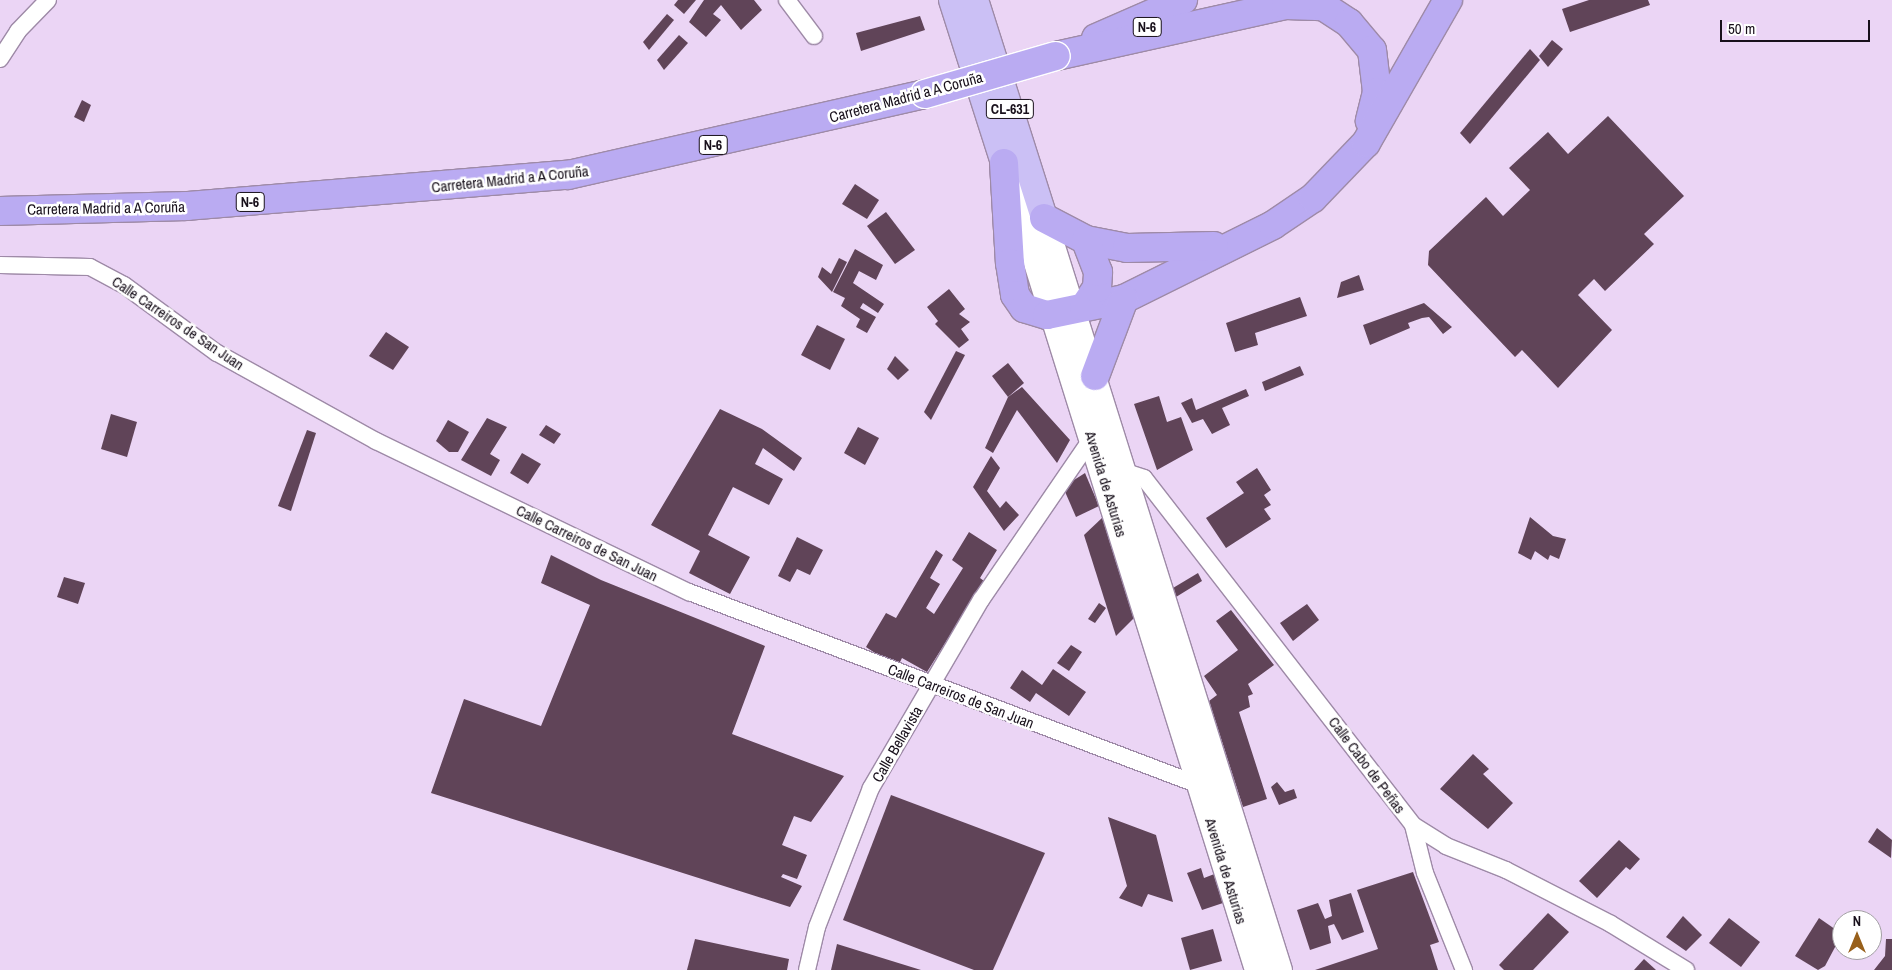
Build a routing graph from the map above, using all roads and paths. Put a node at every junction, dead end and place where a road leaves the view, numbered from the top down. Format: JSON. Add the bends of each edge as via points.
{"nodes":[{"id":1,"x":48,"y":0,"type":"edge"},
{"id":2,"x":787,"y":0,"type":"edge"},
{"id":3,"x":952,"y":0,"type":"edge"},
{"id":4,"x":976,"y":0,"type":"edge"},
{"id":5,"x":1183,"y":0,"type":"edge"},
{"id":6,"x":1238,"y":0,"type":"edge"},
{"id":7,"x":1448,"y":0,"type":"edge"},
{"id":8,"x":814,"y":36,"type":"dead end"},
{"id":9,"x":1056,"y":56,"type":"junction"},
{"id":10,"x":0,"y":59,"type":"edge"},
{"id":11,"x":1366,"y":143,"type":"junction"},
{"id":12,"x":1004,"y":163,"type":"joint"},
{"id":13,"x":0,"y":211,"type":"edge"},
{"id":14,"x":1044,"y":218,"type":"junction"},
{"id":15,"x":1086,"y":240,"type":"junction"},
{"id":16,"x":1230,"y":244,"type":"junction"},
{"id":17,"x":0,"y":265,"type":"edge"},
{"id":18,"x":1124,"y":298,"type":"junction"},
{"id":19,"x":1071,"y":310,"type":"junction"},
{"id":20,"x":1095,"y":376,"type":"junction"},
{"id":21,"x":1092,"y":438,"type":"junction"},
{"id":22,"x":1123,"y":471,"type":"junction"},
{"id":23,"x":930,"y":684,"type":"junction"},
{"id":24,"x":1199,"y":785,"type":"junction"},
{"id":25,"x":1413,"y":825,"type":"junction"},
{"id":26,"x":807,"y":970,"type":"edge"},
{"id":27,"x":1257,"y":970,"type":"edge"},
{"id":28,"x":1280,"y":970,"type":"edge"},
{"id":29,"x":1464,"y":970,"type":"edge"},
{"id":30,"x":1686,"y":970,"type":"edge"}],
"edges":[{"from":1,"to":10,"type":"street","via":[[18,31]]},
{"from":2,"to":8,"type":"street"},
{"from":3,"to":12,"type":"main road","number":"CL-631"},
{"from":4,"to":14,"type":"main road","name":"Avenida de Asturias","number":"CL-631"},
{"from":5,"to":9,"type":"highway"},
{"from":6,"to":9,"type":"highway","name":"Carretera Madrid a A Coruña","number":"N-6"},
{"from":7,"to":11,"type":"highway"},
{"from":9,"to":11,"type":"highway","via":[[1286,5],[1323,6],[1349,23],[1372,50],[1377,92]]},
{"from":9,"to":13,"type":"highway","name":"Carretera Madrid a A Coruña","number":"N-6","bridge":true,"via":[[924,94],[568,175],[187,206]]},
{"from":11,"to":16,"type":"highway","via":[[1332,180],[1292,214]]},
{"from":12,"to":19,"type":"highway","via":[[1015,294],[1031,312]]},
{"from":14,"to":15,"type":"highway"},
{"from":14,"to":19,"type":"main road","name":"Avenida de Asturias"},
{"from":15,"to":16,"type":"highway","via":[[1152,250]]},
{"from":15,"to":19,"type":"highway","via":[[1098,272],[1097,288]]},
{"from":16,"to":18,"type":"highway"},
{"from":17,"to":23,"type":"street","name":"Calle Carreiros de San Juan","via":[[90,267],[124,284],[217,353],[376,441],[689,592]]},
{"from":18,"to":19,"type":"highway"},
{"from":18,"to":20,"type":"highway"},
{"from":19,"to":20,"type":"main road","name":"Avenida de Asturias"},
{"from":19,"to":21,"type":"main road","name":"Avenida de Asturias"},
{"from":20,"to":22,"type":"main road","name":"Avenida de Asturias"},
{"from":21,"to":23,"type":"street","name":"Calle Bellavista"},
{"from":21,"to":24,"type":"main road","name":"Avenida de Asturias"},
{"from":22,"to":25,"type":"street","name":"Calle Cabo de Peñas","via":[[1144,478]]},
{"from":22,"to":28,"type":"main road","name":"Avenida de Asturias"},
{"from":23,"to":24,"type":"street","name":"Calle Carreiros de San Juan"},
{"from":23,"to":26,"type":"street","name":"Calle Bellavista","via":[[903,740],[871,788],[817,927]]},
{"from":24,"to":27,"type":"main road","name":"Avenida de Asturias"},
{"from":25,"to":29,"type":"street","via":[[1425,873]]},
{"from":25,"to":30,"type":"street","name":"Calle Cabo de Peñas","via":[[1446,846],[1506,870],[1611,924]]}]}
